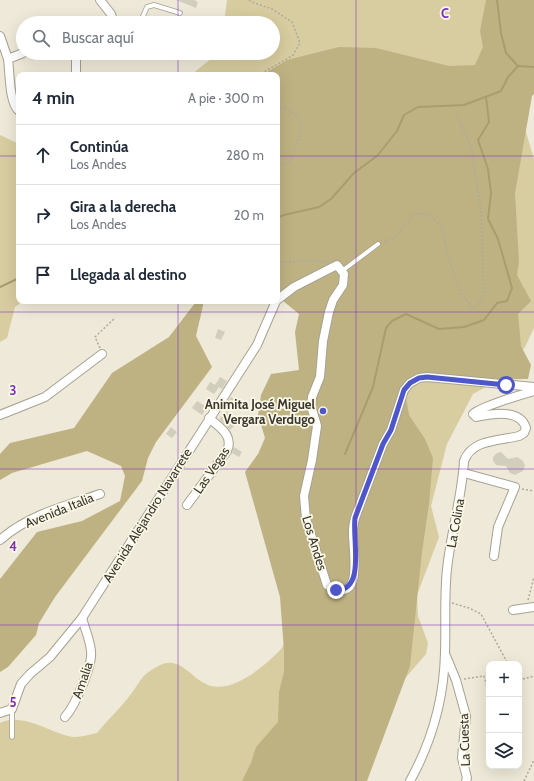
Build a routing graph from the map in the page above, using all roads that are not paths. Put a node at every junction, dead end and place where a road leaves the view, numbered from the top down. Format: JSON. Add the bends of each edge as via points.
{"nodes":[{"id":1,"x":100,"y":0,"type":"edge"},
{"id":2,"x":180,"y":13,"type":"dead end"},
{"id":3,"x":112,"y":16,"type":"edge"},
{"id":4,"x":143,"y":16,"type":"edge"},
{"id":5,"x":0,"y":36,"type":"edge"},
{"id":6,"x":16,"y":56,"type":"edge"},
{"id":7,"x":8,"y":59,"type":"junction"},
{"id":8,"x":76,"y":60,"type":"edge"},
{"id":9,"x":76,"y":72,"type":"edge"},
{"id":10,"x":16,"y":109,"type":"edge"},
{"id":11,"x":378,"y":244,"type":"road end"},
{"id":12,"x":339,"y":268,"type":"junction"},
{"id":13,"x":280,"y":297,"type":"edge"},
{"id":14,"x":274,"y":304,"type":"edge"},
{"id":15,"x":102,"y":354,"type":"road end"},
{"id":16,"x":534,"y":387,"type":"edge"},
{"id":17,"x":534,"y":391,"type":"edge"},
{"id":18,"x":0,"y":415,"type":"edge"},
{"id":19,"x":209,"y":418,"type":"junction"},
{"id":20,"x":464,"y":473,"type":"junction"},
{"id":21,"x":100,"y":494,"type":"dead end"},
{"id":22,"x":187,"y":505,"type":"dead end"},
{"id":23,"x":0,"y":540,"type":"edge"},
{"id":24,"x":494,"y":556,"type":"dead end"},
{"id":25,"x":530,"y":608,"type":"edge"},
{"id":26,"x":513,"y":610,"type":"dead end"},
{"id":27,"x":82,"y":618,"type":"junction"},
{"id":28,"x":445,"y":653,"type":"junction"},
{"id":29,"x":12,"y":709,"type":"junction"},
{"id":30,"x":0,"y":712,"type":"edge"},
{"id":31,"x":65,"y":717,"type":"dead end"},
{"id":32,"x":12,"y":738,"type":"dead end"},
{"id":33,"x":410,"y":781,"type":"edge"},
{"id":34,"x":466,"y":781,"type":"edge"}],
"edges":[{"from":1,"to":3,"type":"street"},
{"from":2,"to":4,"type":"lane","via":[[154,5],[147,7]]},
{"from":5,"to":7,"type":"street"},
{"from":6,"to":7,"type":"street"},
{"from":7,"to":10,"type":"street","via":[[12,100]]},
{"from":8,"to":9,"type":"street"},
{"from":11,"to":12,"type":"lane"},
{"from":12,"to":13,"type":"street","name":"Avenida Alejandro Navarrete","via":[[294,288]]},
{"from":12,"to":16,"type":"street","name":"Los Andes","via":[[344,274],[343,285],[329,312],[322,341],[320,377],[312,397],[311,406],[317,426],[304,496],[306,519],[328,585],[336,590],[349,587],[354,578],[355,518],[383,444],[391,430],[400,398],[410,383],[427,377]]},
{"from":14,"to":19,"type":"street","name":"Avenida Alejandro Navarrete","via":[[257,345]]},
{"from":15,"to":18,"type":"street","via":[[45,396]]},
{"from":17,"to":20,"type":"street","name":"La Colina","via":[[503,400],[474,413],[476,416],[512,415],[521,420],[526,428],[519,436],[473,447],[467,452]]},
{"from":19,"to":22,"type":"street","name":"Las Vegas","via":[[228,435],[230,444]]},
{"from":19,"to":27,"type":"street","name":"Avenida Alejandro Navarrete"},
{"from":20,"to":24,"type":"street","via":[[515,487],[498,526]]},
{"from":20,"to":28,"type":"street","name":"La Colina","via":[[451,542],[445,602]]},
{"from":21,"to":23,"type":"street","name":"Avenida Italia","via":[[30,519]]},
{"from":25,"to":26,"type":"street"},
{"from":27,"to":29,"type":"street","name":"Avenida Alejandro Navarrete","via":[[50,657],[21,684]]},
{"from":27,"to":31,"type":"street","name":"Amalia","via":[[91,652],[88,668],[72,709]]},
{"from":28,"to":33,"type":"street","name":"La Colina","via":[[441,690],[433,726],[421,761]]},
{"from":28,"to":34,"type":"street","name":"La Cuesta","via":[[466,716],[462,758]]},
{"from":29,"to":30,"type":"street"},
{"from":29,"to":32,"type":"lane"}]}
